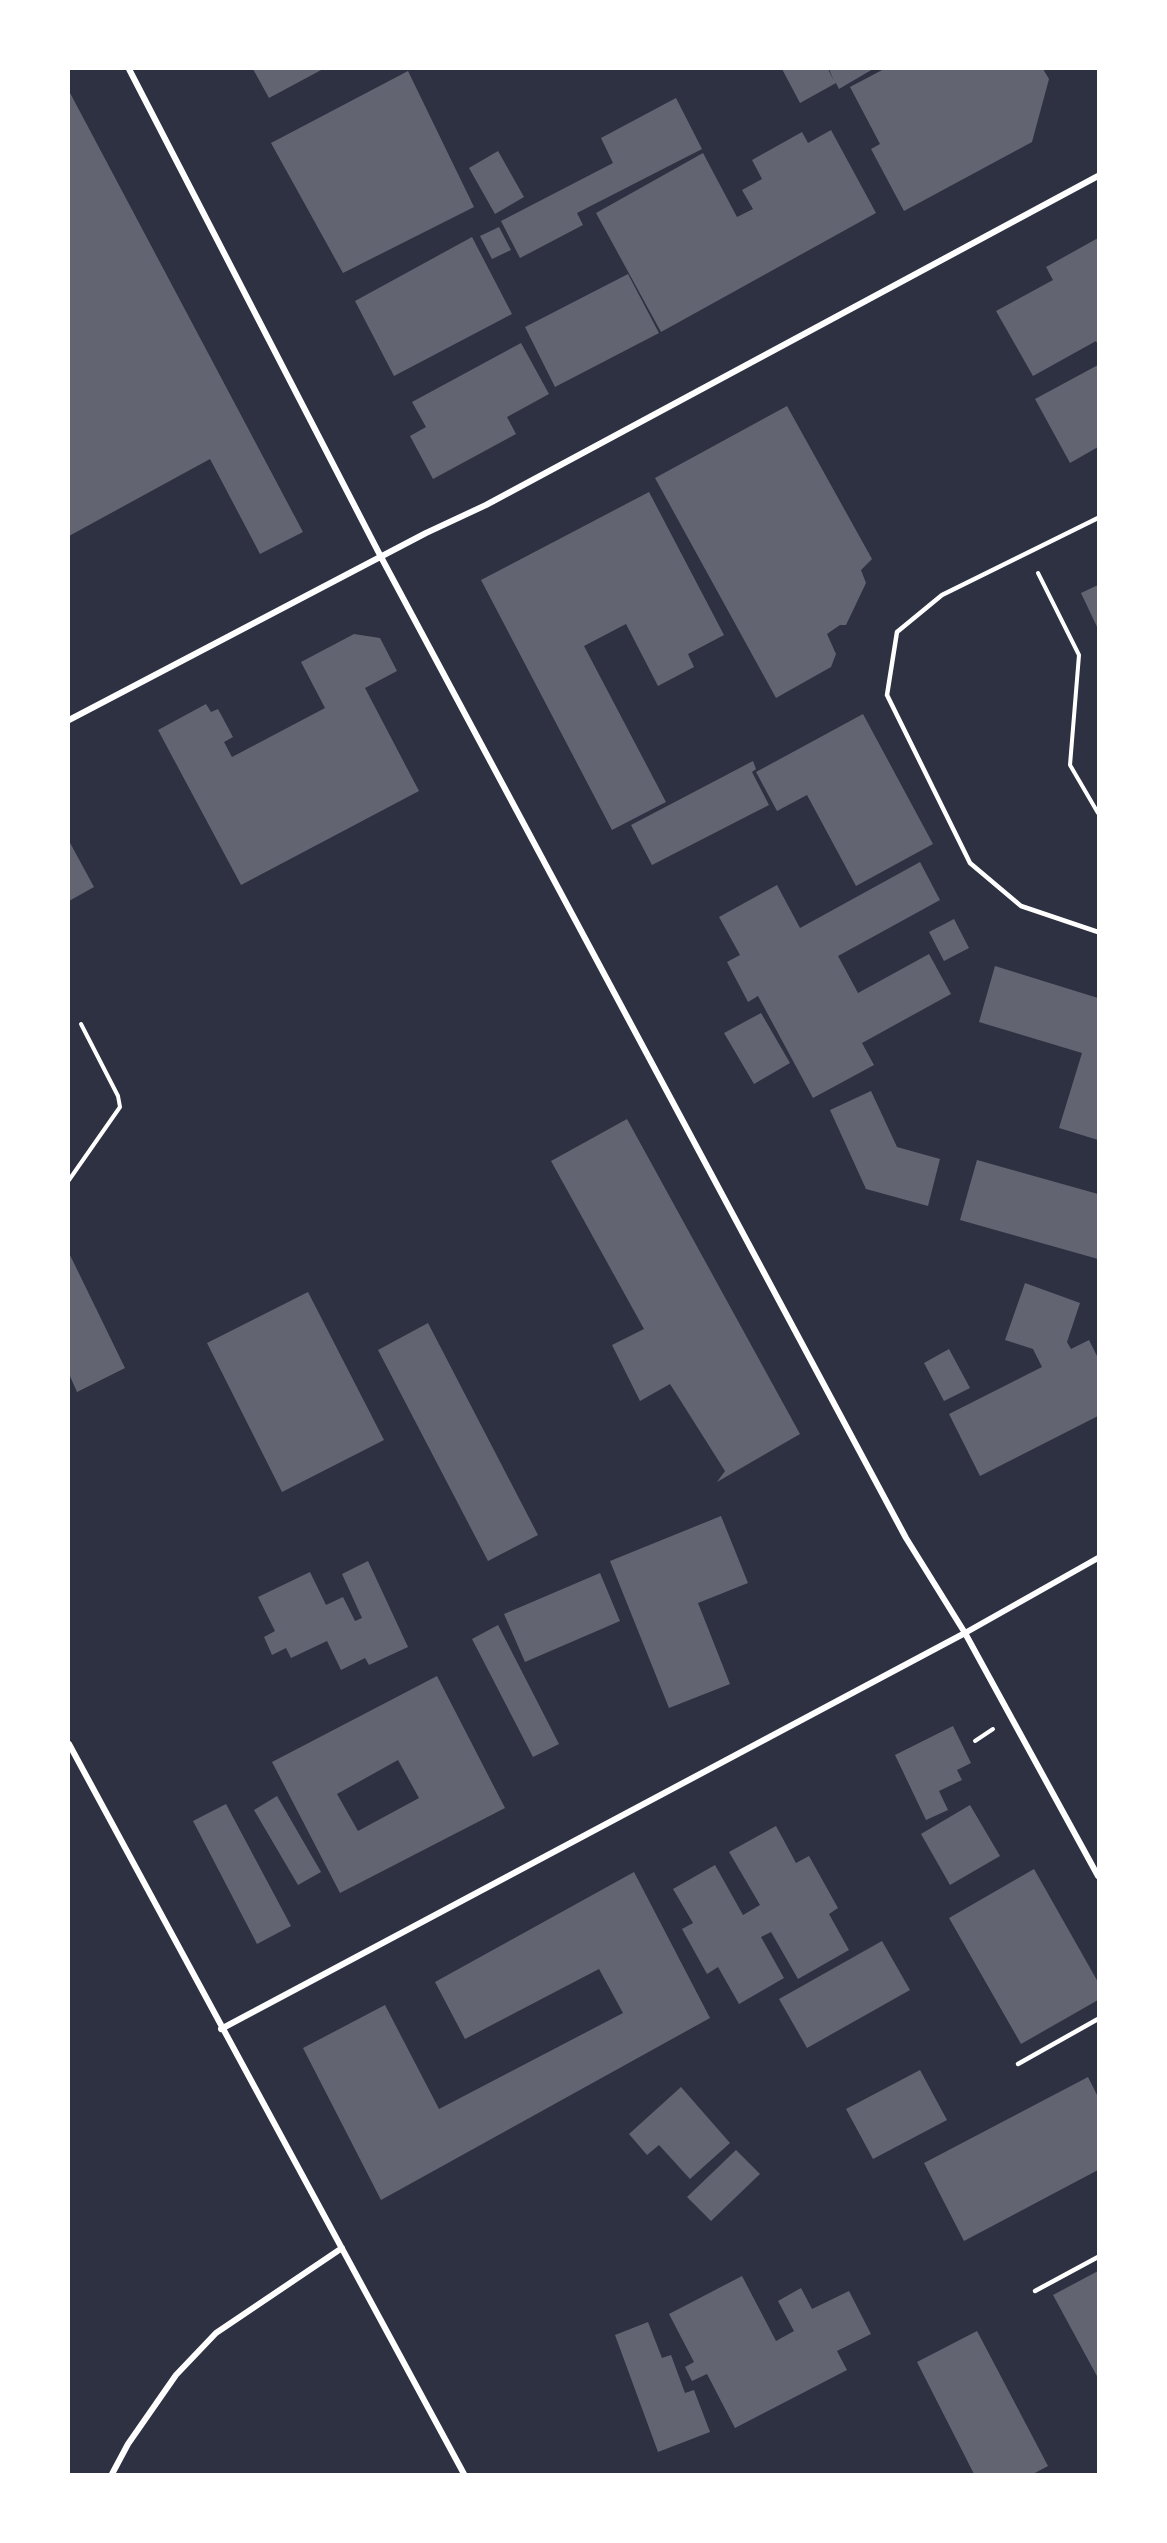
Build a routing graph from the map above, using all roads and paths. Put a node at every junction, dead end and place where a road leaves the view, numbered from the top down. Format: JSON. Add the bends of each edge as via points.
{"nodes":[{"id":1,"x":129,"y":69,"type":"edge"},
{"id":2,"x":1098,"y":176,"type":"edge"},
{"id":3,"x":1098,"y":519,"type":"edge"},
{"id":4,"x":1028,"y":553,"type":"junction"},
{"id":5,"x":381,"y":557,"type":"junction"},
{"id":6,"x":69,"y":720,"type":"edge"},
{"id":7,"x":1098,"y":813,"type":"edge"},
{"id":8,"x":1098,"y":932,"type":"edge"},
{"id":9,"x":81,"y":1023,"type":"dead end"},
{"id":10,"x":69,"y":1180,"type":"edge"},
{"id":11,"x":1098,"y":1558,"type":"edge"},
{"id":12,"x":965,"y":1633,"type":"junction"},
{"id":13,"x":69,"y":1744,"type":"edge"},
{"id":14,"x":1098,"y":1876,"type":"edge"},
{"id":15,"x":1098,"y":2019,"type":"edge"},
{"id":16,"x":221,"y":2029,"type":"junction"},
{"id":17,"x":1018,"y":2064,"type":"dead end"},
{"id":18,"x":342,"y":2248,"type":"junction"},
{"id":19,"x":1098,"y":2257,"type":"edge"},
{"id":20,"x":1035,"y":2291,"type":"dead end"},
{"id":21,"x":112,"y":2474,"type":"edge"},
{"id":22,"x":464,"y":2474,"type":"edge"}],
"edges":[{"from":1,"to":5,"type":"street"},
{"from":2,"to":5,"type":"street","via":[[486,505]]},
{"from":3,"to":4,"type":"lane"},
{"from":4,"to":7,"type":"path","via":[[1079,655],[1070,765]]},
{"from":4,"to":8,"type":"lane","via":[[942,595],[897,632],[888,695],[970,863],[1020,906]]},
{"from":5,"to":6,"type":"street"},
{"from":5,"to":12,"type":"street","via":[[906,1538]]},
{"from":9,"to":10,"type":"path","via":[[120,1107]]},
{"from":11,"to":12,"type":"street"},
{"from":12,"to":14,"type":"street"},
{"from":12,"to":16,"type":"street"},
{"from":13,"to":16,"type":"street"},
{"from":15,"to":17,"type":"lane"},
{"from":16,"to":18,"type":"street"},
{"from":18,"to":21,"type":"street","via":[[216,2333],[176,2375]]},
{"from":18,"to":22,"type":"street"},
{"from":19,"to":20,"type":"lane"}]}
